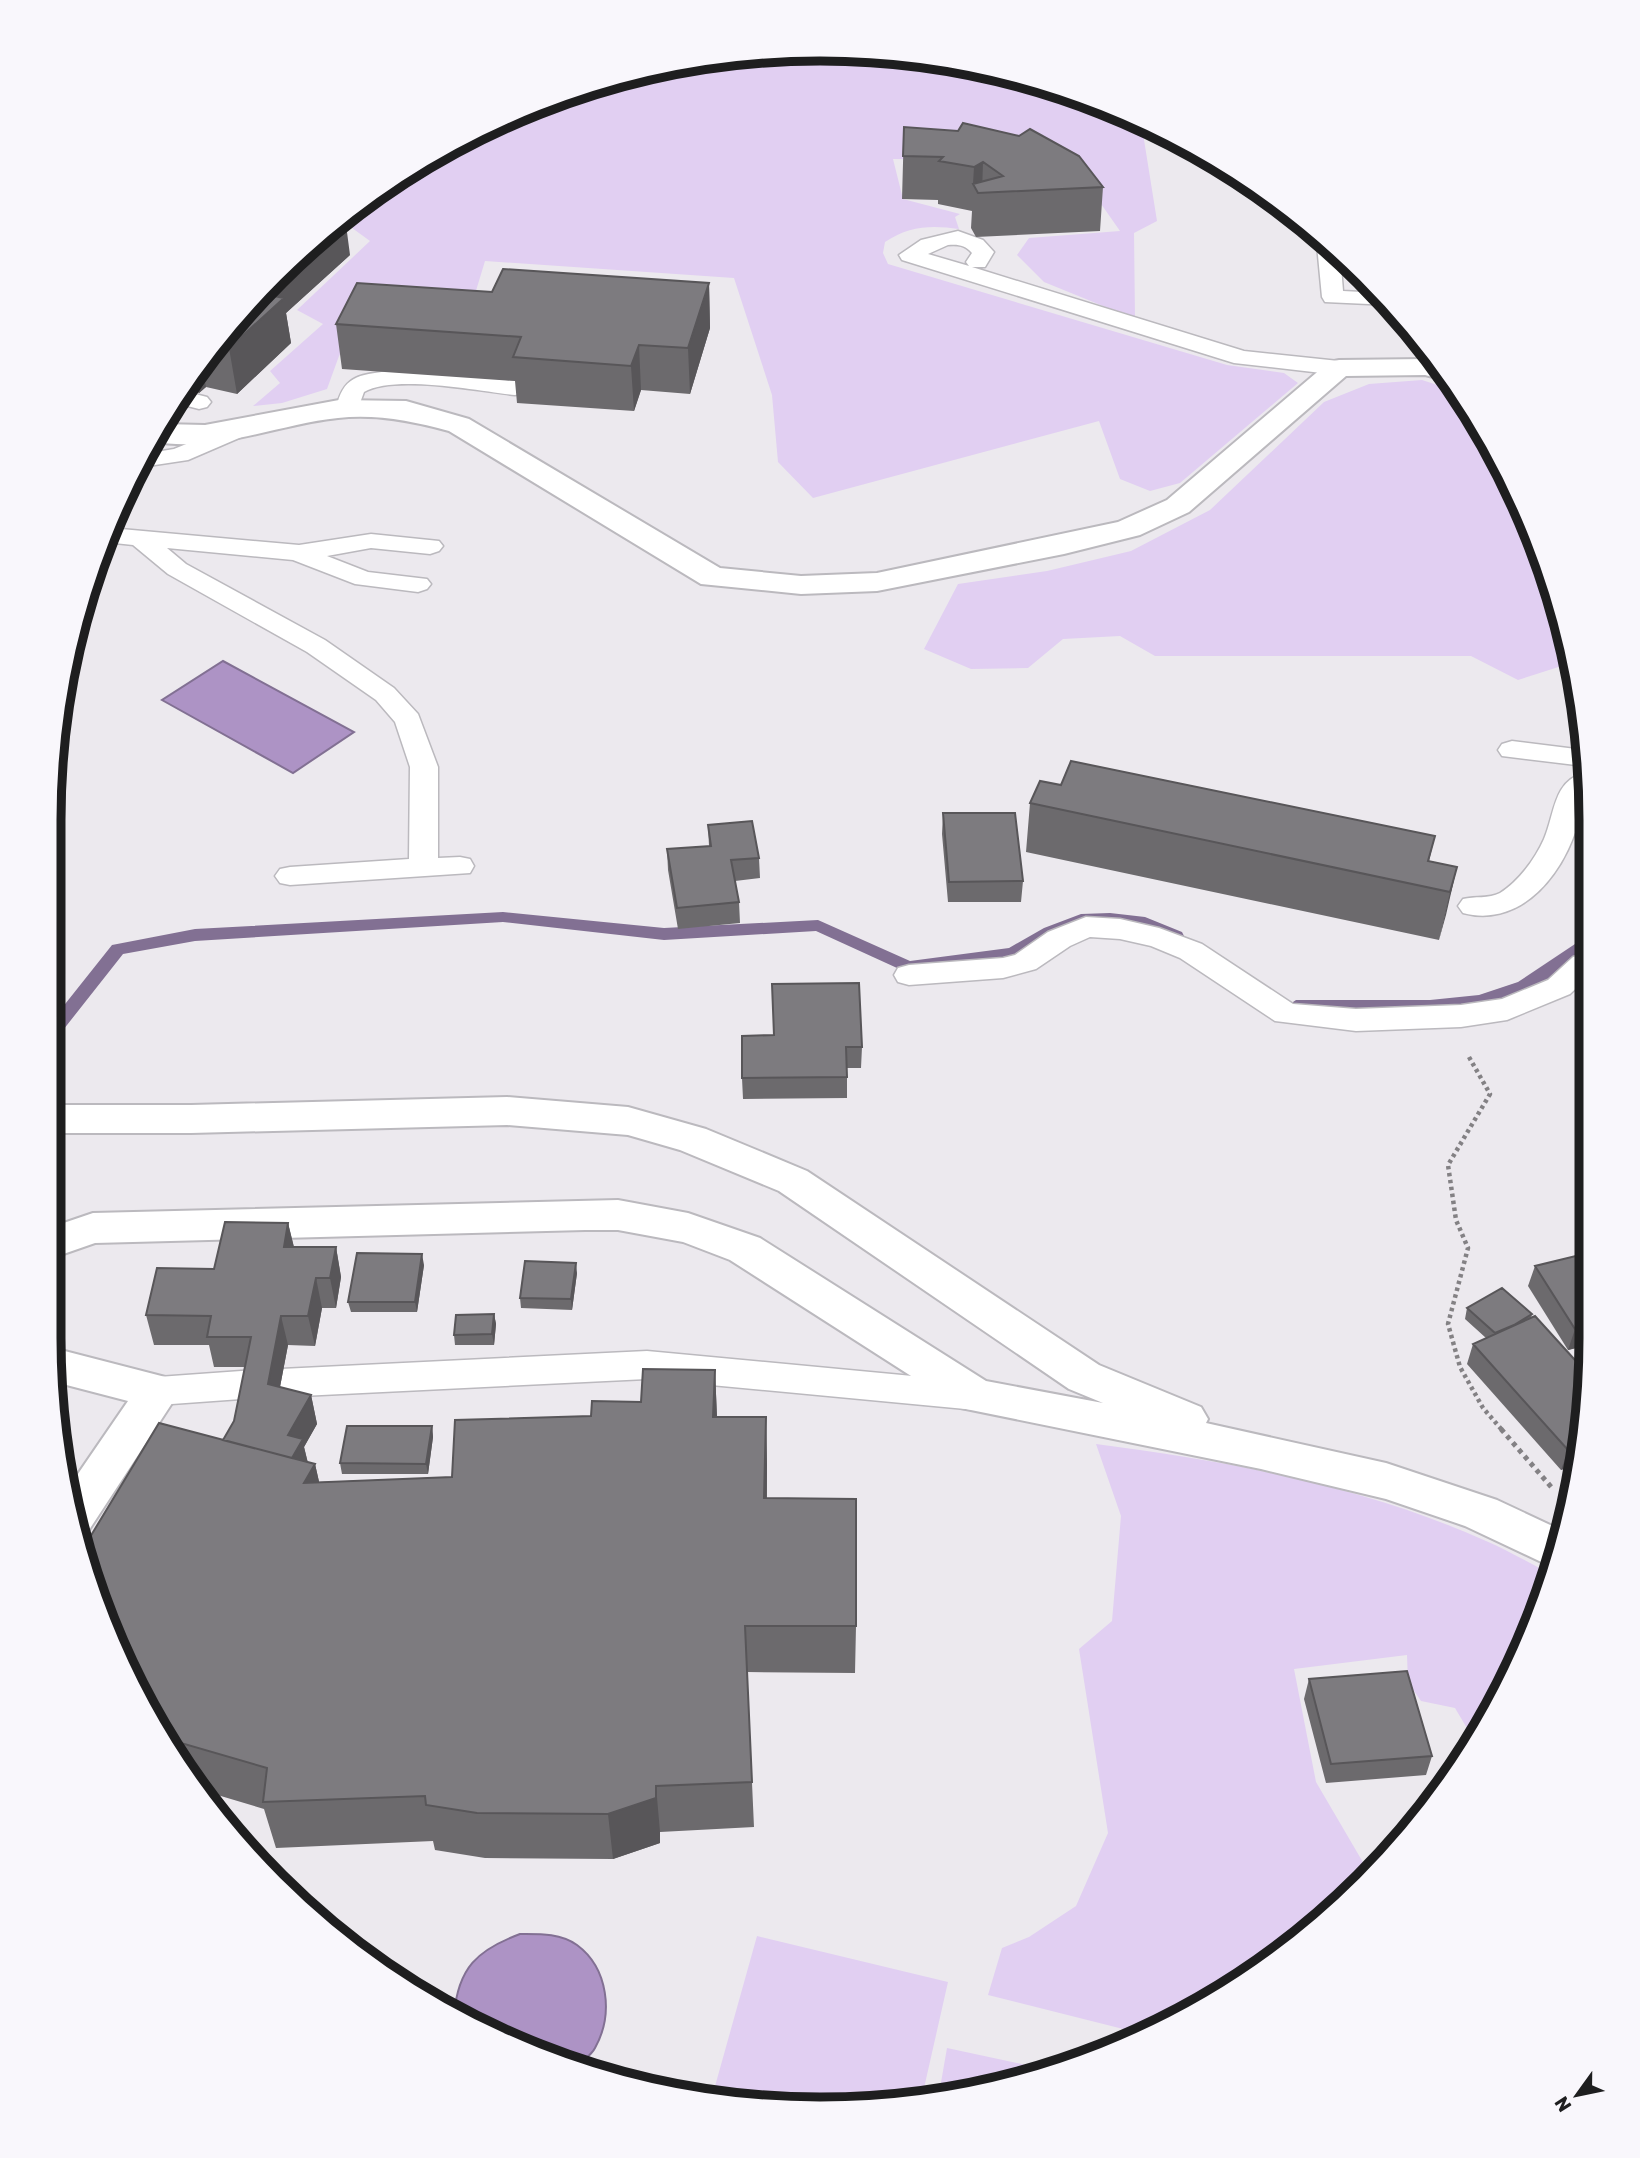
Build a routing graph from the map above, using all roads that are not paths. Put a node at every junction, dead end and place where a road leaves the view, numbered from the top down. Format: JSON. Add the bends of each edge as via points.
{"nodes":[{"id":1,"x":1329,"y":258,"type":"edge"},
{"id":2,"x":977,"y":262,"type":"dead end"},
{"id":3,"x":1371,"y":299,"type":"edge"},
{"id":4,"x":1339,"y":368,"type":"junction"},
{"id":5,"x":1429,"y":368,"type":"edge"},
{"id":6,"x":515,"y":388,"type":"edge"},
{"id":7,"x":348,"y":409,"type":"junction"},
{"id":8,"x":245,"y":427,"type":"junction"},
{"id":9,"x":168,"y":433,"type":"edge"},
{"id":10,"x":153,"y":460,"type":"edge"},
{"id":11,"x":117,"y":536,"type":"edge"},
{"id":12,"x":140,"y":538,"type":"junction"},
{"id":13,"x":430,"y":546,"type":"dead end"},
{"id":14,"x":299,"y":553,"type":"junction"},
{"id":15,"x":418,"y":584,"type":"dead end"},
{"id":16,"x":1512,"y":751,"type":"dead end"},
{"id":17,"x":1576,"y":757,"type":"edge"},
{"id":18,"x":1578,"y":787,"type":"edge"},
{"id":19,"x":460,"y":866,"type":"dead end"},
{"id":20,"x":423,"y":868,"type":"junction"},
{"id":21,"x":290,"y":876,"type":"dead end"},
{"id":22,"x":1473,"y":906,"type":"dead end"},
{"id":23,"x":1579,"y":969,"type":"edge"},
{"id":24,"x":909,"y":975,"type":"dead end"},
{"id":25,"x":61,"y":1119,"type":"edge"},
{"id":26,"x":61,"y":1240,"type":"edge"},
{"id":27,"x":62,"y":1367,"type":"edge"},
{"id":28,"x":159,"y":1391,"type":"junction"},
{"id":29,"x":976,"y":1396,"type":"junction"},
{"id":30,"x":1261,"y":1451,"type":"junction"},
{"id":31,"x":81,"y":1506,"type":"edge"},
{"id":32,"x":1549,"y":1546,"type":"edge"}],
"edges":[{"from":1,"to":3,"type":"lane","via":[[1333,297]]},
{"from":2,"to":4,"type":"lane","via":[[983,252],[976,243],[958,237],[941,239],[910,255],[1242,358]]},
{"from":4,"to":5,"type":"street"},
{"from":4,"to":7,"type":"street","via":[[1178,506],[1129,529],[877,582],[813,584],[712,577],[459,425],[406,410]]},
{"from":6,"to":7,"type":"lane","via":[[384,376],[358,385]]},
{"from":7,"to":8,"type":"street"},
{"from":8,"to":9,"type":"street","via":[[205,434]]},
{"from":8,"to":10,"type":"lane","via":[[180,455]]},
{"from":11,"to":12,"type":"lane"},
{"from":12,"to":14,"type":"lane"},
{"from":12,"to":20,"type":"lane","via":[[189,576],[316,646],[385,694],[408,720],[424,767]]},
{"from":13,"to":14,"type":"lane","via":[[371,541]]},
{"from":14,"to":15,"type":"lane","via":[[364,579]]},
{"from":16,"to":17,"type":"lane"},
{"from":18,"to":22,"type":"lane","via":[[1570,793],[1561,832],[1539,874],[1500,905]]},
{"from":19,"to":20,"type":"lane"},
{"from":20,"to":21,"type":"lane"},
{"from":23,"to":24,"type":"lane","via":[[1559,987],[1507,1009],[1356,1020],[1286,1014],[1191,951],[1119,929],[1086,927],[1025,962],[1003,968]]},
{"from":25,"to":30,"type":"street","via":[[507,1111],[628,1121],[692,1139],[793,1181],[1084,1377]]},
{"from":26,"to":29,"type":"street","via":[[93,1228],[618,1215],[688,1228],[745,1249]]},
{"from":27,"to":28,"type":"street"},
{"from":28,"to":29,"type":"lane","via":[[647,1365]]},
{"from":28,"to":31,"type":"street"},
{"from":29,"to":30,"type":"street"},
{"from":30,"to":32,"type":"street","via":[[1386,1481],[1480,1513]]}]}
